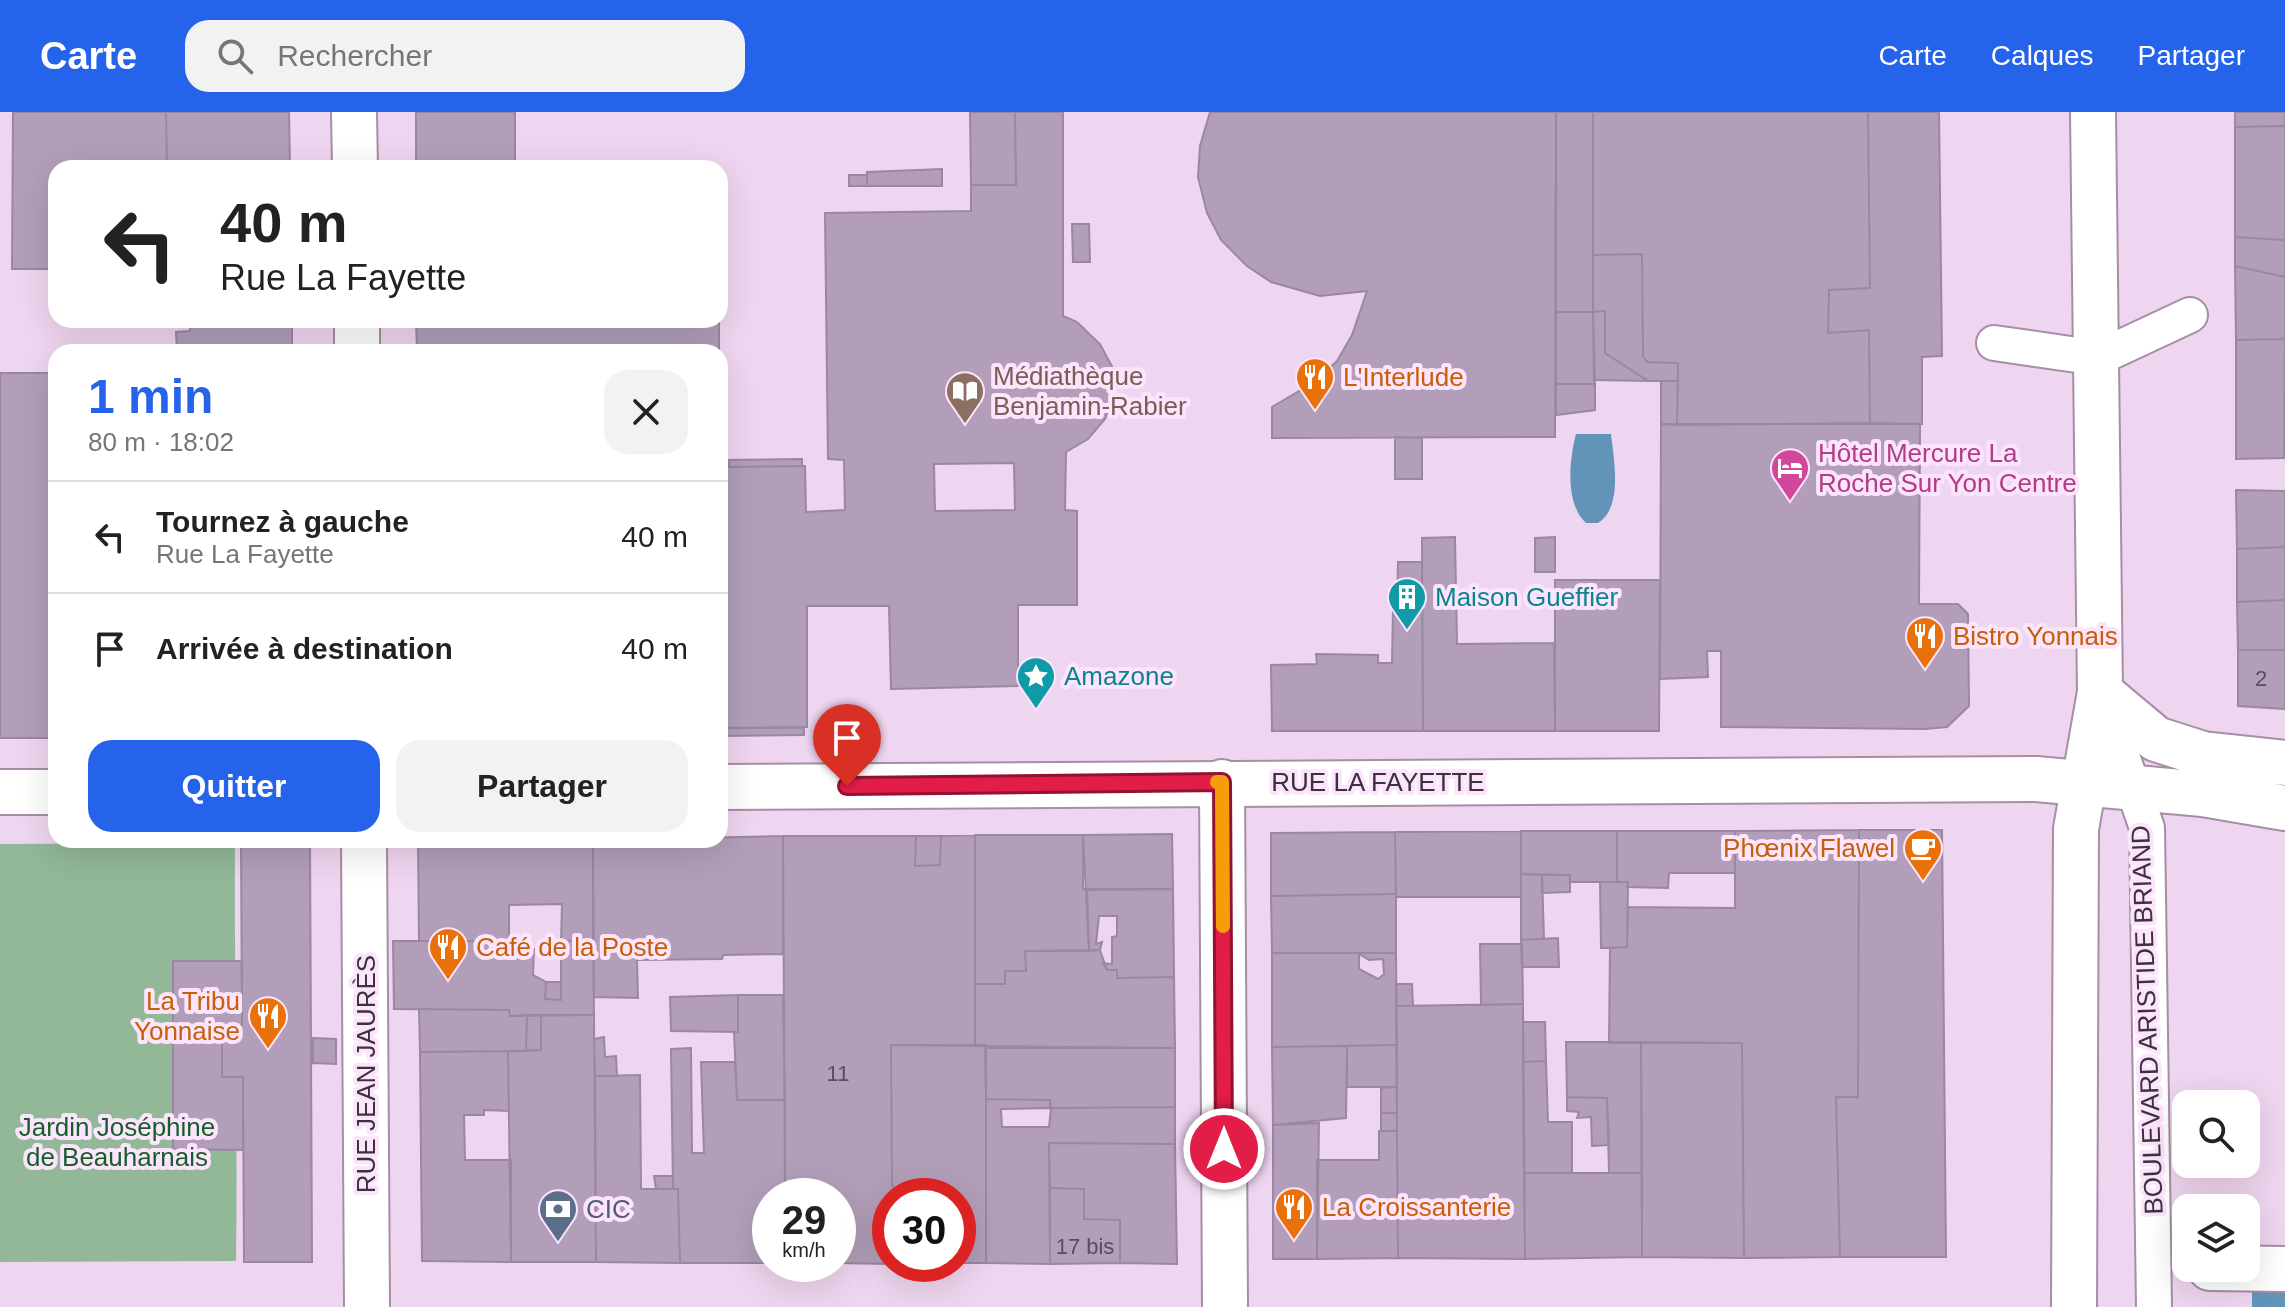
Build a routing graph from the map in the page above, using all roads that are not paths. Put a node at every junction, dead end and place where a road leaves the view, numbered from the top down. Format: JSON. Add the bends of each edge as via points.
{"nodes":[{"id":1,"x":354,"y":112,"type":"edge"},
{"id":2,"x":2093,"y":112,"type":"edge"},
{"id":3,"x":355,"y":160,"type":"edge"},
{"id":4,"x":2190,"y":315,"type":"dead end"},
{"id":5,"x":1994,"y":343,"type":"dead end"},
{"id":6,"x":2098,"y":358,"type":"junction"},
{"id":7,"x":2100,"y":692,"type":"junction"},
{"id":8,"x":2285,"y":763,"type":"edge"},
{"id":9,"x":1222,"y":782,"type":"junction"},
{"id":10,"x":2082,"y":783,"type":"junction"},
{"id":11,"x":728,"y":787,"type":"edge"},
{"id":12,"x":2134,"y":788,"type":"junction"},
{"id":13,"x":0,"y":792,"type":"edge"},
{"id":14,"x":48,"y":792,"type":"edge"},
{"id":15,"x":2285,"y":808,"type":"edge"},
{"id":16,"x":364,"y":848,"type":"edge"},
{"id":17,"x":2260,"y":1269,"type":"edge"},
{"id":18,"x":2285,"y":1269,"type":"edge"},
{"id":19,"x":367,"y":1307,"type":"edge"},
{"id":20,"x":1225,"y":1307,"type":"edge"},
{"id":21,"x":2074,"y":1307,"type":"edge"},
{"id":22,"x":2154,"y":1307,"type":"edge"}],
"edges":[{"from":1,"to":3,"type":"street"},
{"from":2,"to":6,"type":"street","name":"BOULEVARD ARISTIDE BRIAND"},
{"from":4,"to":6,"type":"lane"},
{"from":5,"to":6,"type":"lane"},
{"from":6,"to":7,"type":"street","name":"BOULEVARD ARISTIDE BRIAND"},
{"from":7,"to":8,"type":"street","via":[[2156,739],[2203,754]]},
{"from":7,"to":10,"type":"street","name":"BOULEVARD ARISTIDE BRIAND"},
{"from":7,"to":12,"type":"lane","name":"BOULEVARD ARISTIDE BRIAND"},
{"from":9,"to":10,"type":"street","name":"RUE LA FAYETTE"},
{"from":9,"to":11,"type":"street","name":"RUE LA FAYETTE"},
{"from":9,"to":20,"type":"street"},
{"from":10,"to":12,"type":"street","name":"RUE LA FAYETTE"},
{"from":10,"to":21,"type":"street","name":"BOULEVARD ARISTIDE BRIAND","via":[[2076,829]]},
{"from":12,"to":15,"type":"street","name":"RUE LA FAYETTE"},
{"from":12,"to":22,"type":"lane","name":"BOULEVARD ARISTIDE BRIAND","via":[[2147,828]]},
{"from":13,"to":14,"type":"street"},
{"from":16,"to":19,"type":"street","name":"RUE JEAN JAURÈS"},
{"from":17,"to":18,"type":"street"}]}
